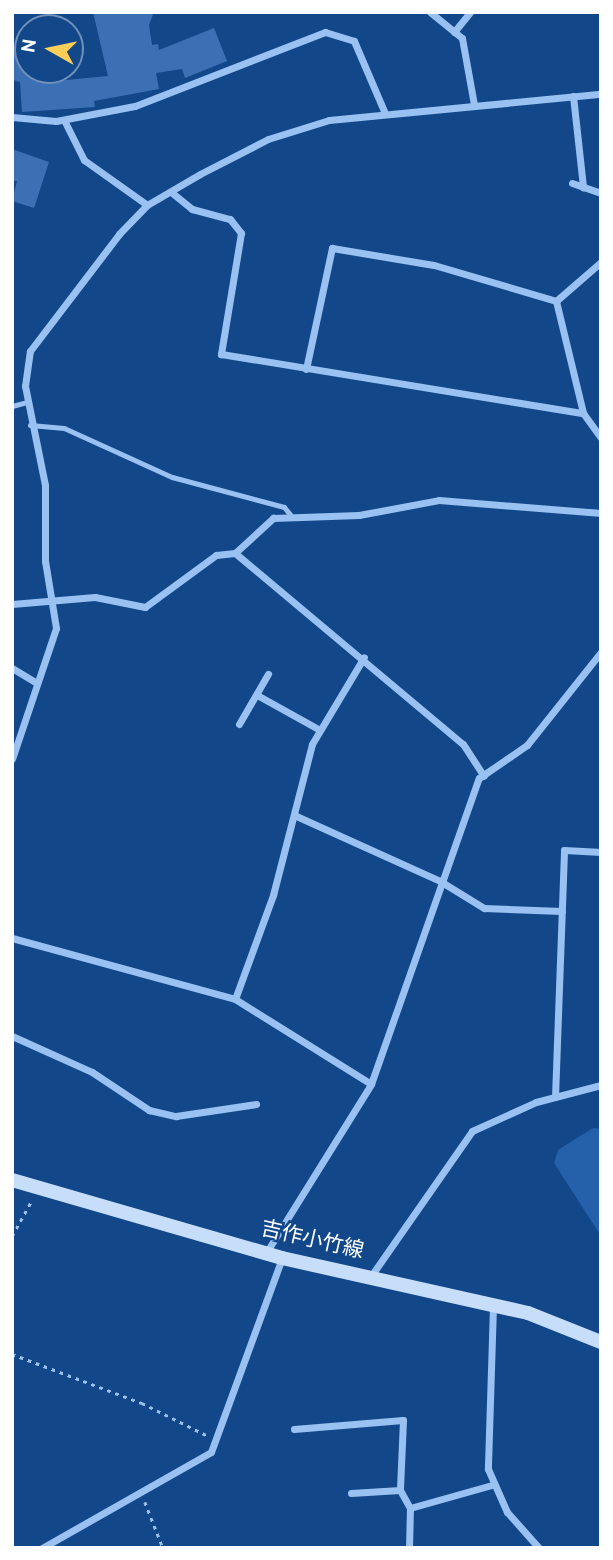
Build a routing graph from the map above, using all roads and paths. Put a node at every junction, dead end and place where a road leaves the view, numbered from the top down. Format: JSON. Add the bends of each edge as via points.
{"nodes":[{"id":1,"x":429,"y":12,"type":"edge"},
{"id":2,"x":470,"y":12,"type":"edge"},
{"id":3,"x":454,"y":32,"type":"junction"},
{"id":4,"x":601,"y":94,"type":"edge"},
{"id":5,"x":573,"y":96,"type":"junction"},
{"id":6,"x":474,"y":105,"type":"junction"},
{"id":7,"x":384,"y":111,"type":"junction"},
{"id":8,"x":12,"y":117,"type":"edge"},
{"id":9,"x":64,"y":120,"type":"junction"},
{"id":10,"x":572,"y":183,"type":"dead end"},
{"id":11,"x":583,"y":187,"type":"junction"},
{"id":12,"x":171,"y":192,"type":"junction"},
{"id":13,"x":601,"y":193,"type":"edge"},
{"id":14,"x":147,"y":205,"type":"junction"},
{"id":15,"x":601,"y":262,"type":"edge"},
{"id":16,"x":556,"y":301,"type":"junction"},
{"id":17,"x":306,"y":369,"type":"junction"},
{"id":18,"x":27,"y":402,"type":"junction"},
{"id":19,"x":12,"y":406,"type":"edge"},
{"id":20,"x":583,"y":413,"type":"junction"},
{"id":21,"x":30,"y":425,"type":"junction"},
{"id":22,"x":601,"y":438,"type":"edge"},
{"id":23,"x":601,"y":513,"type":"edge"},
{"id":24,"x":293,"y":518,"type":"junction"},
{"id":25,"x":235,"y":553,"type":"junction"},
{"id":26,"x":53,"y":599,"type":"junction"},
{"id":27,"x":12,"y":604,"type":"edge"},
{"id":28,"x":601,"y":652,"type":"edge"},
{"id":29,"x":364,"y":657,"type":"junction"},
{"id":30,"x":12,"y":668,"type":"edge"},
{"id":31,"x":268,"y":674,"type":"dead end"},
{"id":32,"x":34,"y":681,"type":"junction"},
{"id":33,"x":257,"y":695,"type":"junction"},
{"id":34,"x":239,"y":724,"type":"dead end"},
{"id":35,"x":318,"y":729,"type":"junction"},
{"id":36,"x":12,"y":759,"type":"edge"},
{"id":37,"x":484,"y":776,"type":"junction"},
{"id":38,"x":294,"y":815,"type":"junction"},
{"id":39,"x":601,"y":852,"type":"edge"},
{"id":40,"x":440,"y":881,"type":"junction"},
{"id":41,"x":562,"y":911,"type":"junction"},
{"id":42,"x":12,"y":938,"type":"edge"},
{"id":43,"x":234,"y":999,"type":"junction"},
{"id":44,"x":12,"y":1036,"type":"edge"},
{"id":45,"x":371,"y":1084,"type":"junction"},
{"id":46,"x":601,"y":1085,"type":"edge"},
{"id":47,"x":555,"y":1097,"type":"junction"},
{"id":48,"x":256,"y":1104,"type":"dead end"},
{"id":49,"x":12,"y":1180,"type":"edge"},
{"id":50,"x":39,"y":1188,"type":"junction"},
{"id":51,"x":12,"y":1236,"type":"edge"},
{"id":52,"x":266,"y":1253,"type":"junction"},
{"id":53,"x":282,"y":1258,"type":"junction"},
{"id":54,"x":371,"y":1276,"type":"junction"},
{"id":55,"x":494,"y":1305,"type":"junction"},
{"id":56,"x":601,"y":1342,"type":"edge"},
{"id":57,"x":12,"y":1354,"type":"edge"},
{"id":58,"x":294,"y":1429,"type":"dead end"},
{"id":59,"x":215,"y":1440,"type":"junction"},
{"id":60,"x":492,"y":1485,"type":"junction"},
{"id":61,"x":400,"y":1490,"type":"junction"},
{"id":62,"x":141,"y":1493,"type":"junction"},
{"id":63,"x":351,"y":1493,"type":"dead end"},
{"id":64,"x":410,"y":1508,"type":"junction"},
{"id":65,"x":42,"y":1548,"type":"edge"},
{"id":66,"x":163,"y":1548,"type":"edge"},
{"id":67,"x":409,"y":1548,"type":"edge"},
{"id":68,"x":539,"y":1548,"type":"edge"}],
"edges":[{"from":1,"to":3,"type":"street"},
{"from":2,"to":3,"type":"street"},
{"from":3,"to":6,"type":"street","via":[[462,38]]},
{"from":4,"to":5,"type":"street"},
{"from":5,"to":6,"type":"street"},
{"from":5,"to":11,"type":"street"},
{"from":6,"to":7,"type":"street"},
{"from":7,"to":9,"type":"street","via":[[354,41],[325,32],[135,106]]},
{"from":7,"to":12,"type":"street","via":[[329,120],[268,139]]},
{"from":8,"to":9,"type":"street"},
{"from":9,"to":14,"type":"street","via":[[85,160]]},
{"from":10,"to":11,"type":"street"},
{"from":11,"to":13,"type":"street"},
{"from":12,"to":14,"type":"street"},
{"from":12,"to":17,"type":"street","via":[[192,209],[230,219],[241,233],[221,354]]},
{"from":14,"to":18,"type":"street","via":[[30,351]]},
{"from":15,"to":16,"type":"street"},
{"from":16,"to":17,"type":"street","via":[[434,265],[332,248]]},
{"from":16,"to":20,"type":"street"},
{"from":17,"to":20,"type":"street"},
{"from":18,"to":19,"type":"lane"},
{"from":18,"to":21,"type":"street"},
{"from":20,"to":22,"type":"street"},
{"from":21,"to":24,"type":"lane","via":[[64,428],[172,477],[284,507]]},
{"from":21,"to":26,"type":"street","via":[[45,485],[45,561]]},
{"from":23,"to":24,"type":"street","via":[[439,500],[359,516]]},
{"from":24,"to":25,"type":"street","via":[[273,519]]},
{"from":25,"to":26,"type":"street","via":[[216,555],[145,607],[95,597]]},
{"from":25,"to":29,"type":"street"},
{"from":26,"to":27,"type":"street"},
{"from":26,"to":32,"type":"street","via":[[51,649]]},
{"from":28,"to":37,"type":"street","via":[[527,745]]},
{"from":29,"to":35,"type":"street"},
{"from":29,"to":37,"type":"street","via":[[463,744]]},
{"from":30,"to":32,"type":"street"},
{"from":31,"to":33,"type":"street"},
{"from":32,"to":36,"type":"street"},
{"from":33,"to":34,"type":"street"},
{"from":33,"to":35,"type":"street"},
{"from":35,"to":38,"type":"street"},
{"from":37,"to":40,"type":"street"},
{"from":38,"to":40,"type":"street"},
{"from":38,"to":43,"type":"street"},
{"from":39,"to":41,"type":"street","via":[[565,850]]},
{"from":40,"to":41,"type":"street","via":[[484,908]]},
{"from":40,"to":45,"type":"street"},
{"from":41,"to":47,"type":"street"},
{"from":42,"to":43,"type":"street"},
{"from":43,"to":45,"type":"street"},
{"from":44,"to":48,"type":"street","via":[[92,1072],[149,1110],[176,1116]]},
{"from":45,"to":52,"type":"street"},
{"from":46,"to":47,"type":"street"},
{"from":47,"to":54,"type":"street","via":[[472,1130]]},
{"from":49,"to":50,"type":"main road","name":"吉作小竹線"},
{"from":50,"to":51,"type":"path"},
{"from":50,"to":52,"type":"main road","name":"吉作小竹線"},
{"from":52,"to":53,"type":"main road","name":"吉作小竹線"},
{"from":53,"to":54,"type":"main road","name":"吉作小竹線"},
{"from":53,"to":59,"type":"street"},
{"from":54,"to":55,"type":"main road","name":"吉作小竹線"},
{"from":55,"to":56,"type":"main road","name":"吉作小竹線","via":[[556,1321]]},
{"from":55,"to":60,"type":"street","via":[[488,1456]]},
{"from":57,"to":59,"type":"path","via":[[142,1403]]},
{"from":58,"to":61,"type":"street","via":[[403,1420]]},
{"from":59,"to":62,"type":"street","via":[[211,1452]]},
{"from":60,"to":64,"type":"street"},
{"from":60,"to":68,"type":"street"},
{"from":61,"to":63,"type":"street"},
{"from":61,"to":64,"type":"street"},
{"from":62,"to":65,"type":"street"},
{"from":62,"to":66,"type":"path"},
{"from":64,"to":67,"type":"street"}]}
